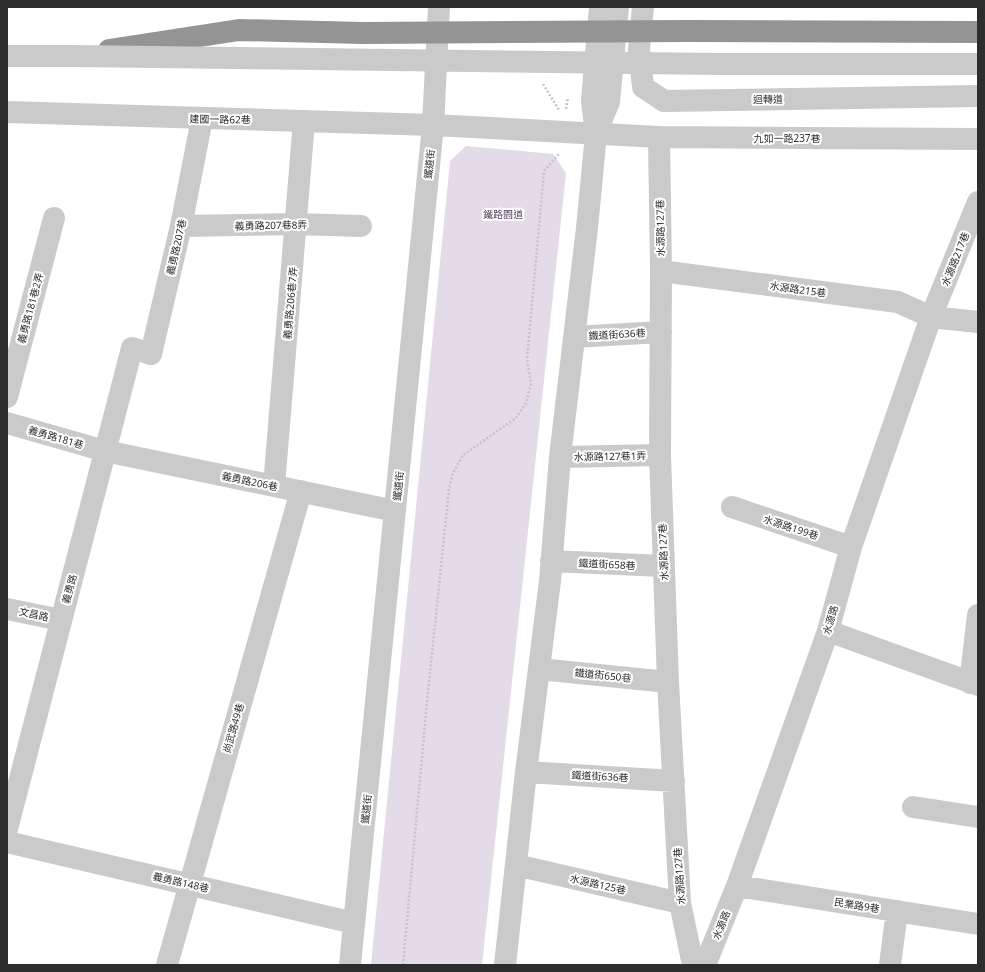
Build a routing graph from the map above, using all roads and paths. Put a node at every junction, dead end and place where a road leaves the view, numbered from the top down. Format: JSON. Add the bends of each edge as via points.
{"nodes":[{"id":1,"x":439,"y":7,"type":"edge"},
{"id":2,"x":600,"y":7,"type":"edge"},
{"id":3,"x":618,"y":7,"type":"edge"},
{"id":4,"x":643,"y":7,"type":"edge"},
{"id":5,"x":978,"y":32,"type":"edge"},
{"id":6,"x":7,"y":56,"type":"edge"},
{"id":7,"x":72,"y":56,"type":"junction"},
{"id":8,"x":978,"y":64,"type":"edge"},
{"id":9,"x":570,"y":91,"type":"dead end"},
{"id":10,"x":978,"y":96,"type":"edge"},
{"id":11,"x":566,"y":111,"type":"dead end"},
{"id":12,"x":7,"y":112,"type":"edge"},
{"id":13,"x":202,"y":119,"type":"junction"},
{"id":14,"x":304,"y":121,"type":"junction"},
{"id":15,"x":433,"y":125,"type":"junction"},
{"id":16,"x":596,"y":134,"type":"junction"},
{"id":17,"x":658,"y":137,"type":"junction"},
{"id":18,"x":978,"y":139,"type":"edge"},
{"id":19,"x":561,"y":151,"type":"dead end"},
{"id":20,"x":978,"y":202,"type":"edge"},
{"id":21,"x":54,"y":218,"type":"dead end"},
{"id":22,"x":296,"y":224,"type":"junction"},
{"id":23,"x":181,"y":226,"type":"junction"},
{"id":24,"x":361,"y":226,"type":"dead end"},
{"id":25,"x":661,"y":271,"type":"junction"},
{"id":26,"x":931,"y":317,"type":"junction"},
{"id":27,"x":978,"y":322,"type":"edge"},
{"id":28,"x":661,"y":332,"type":"junction"},
{"id":29,"x":574,"y":337,"type":"junction"},
{"id":30,"x":132,"y":348,"type":"joint"},
{"id":31,"x":7,"y":397,"type":"edge"},
{"id":32,"x":7,"y":423,"type":"edge"},
{"id":33,"x":105,"y":451,"type":"junction"},
{"id":34,"x":660,"y":455,"type":"junction"},
{"id":35,"x":560,"y":457,"type":"junction"},
{"id":36,"x":274,"y":486,"type":"junction"},
{"id":37,"x":301,"y":491,"type":"junction"},
{"id":38,"x":732,"y":508,"type":"dead end"},
{"id":39,"x":396,"y":511,"type":"junction"},
{"id":40,"x":851,"y":547,"type":"junction"},
{"id":41,"x":551,"y":561,"type":"junction"},
{"id":42,"x":664,"y":566,"type":"junction"},
{"id":43,"x":7,"y":609,"type":"edge"},
{"id":44,"x":978,"y":615,"type":"edge"},
{"id":45,"x":61,"y":620,"type":"junction"},
{"id":46,"x":828,"y":631,"type":"junction"},
{"id":47,"x":539,"y":669,"type":"junction"},
{"id":48,"x":668,"y":682,"type":"junction"},
{"id":49,"x":974,"y":684,"type":"edge"},
{"id":50,"x":526,"y":772,"type":"junction"},
{"id":51,"x":674,"y":781,"type":"junction"},
{"id":52,"x":912,"y":807,"type":"dead end"},
{"id":53,"x":978,"y":817,"type":"edge"},
{"id":54,"x":7,"y":829,"type":"edge"},
{"id":55,"x":7,"y":842,"type":"edge"},
{"id":56,"x":516,"y":865,"type":"junction"},
{"id":57,"x":189,"y":884,"type":"junction"},
{"id":58,"x":737,"y":886,"type":"junction"},
{"id":59,"x":680,"y":903,"type":"junction"},
{"id":60,"x":897,"y":911,"type":"junction"},
{"id":61,"x":354,"y":923,"type":"junction"},
{"id":62,"x":978,"y":924,"type":"edge"},
{"id":63,"x":167,"y":965,"type":"edge"},
{"id":64,"x":350,"y":965,"type":"edge"},
{"id":65,"x":403,"y":965,"type":"edge"},
{"id":66,"x":505,"y":965,"type":"edge"},
{"id":67,"x":693,"y":965,"type":"edge"},
{"id":68,"x":705,"y":965,"type":"edge"},
{"id":69,"x":890,"y":965,"type":"edge"}],
"edges":[{"from":1,"to":15,"type":"street","name":"鐵道街"},
{"from":2,"to":16,"type":"street","via":[[592,101]]},
{"from":3,"to":16,"type":"street","via":[[609,102]]},
{"from":4,"to":10,"type":"street","name":"迴轉道","via":[[639,49],[643,87],[664,101]]},
{"from":5,"to":7,"type":"highway","bridge":true,"via":[[363,33],[239,30]]},
{"from":6,"to":7,"type":"street"},
{"from":7,"to":8,"type":"street","bridge":true,"via":[[720,64]]},
{"from":9,"to":11,"type":"path"},
{"from":12,"to":13,"type":"street","name":"建國一路62巷"},
{"from":13,"to":14,"type":"street","name":"建國一路62巷"},
{"from":13,"to":23,"type":"street","name":"義勇路207巷"},
{"from":14,"to":15,"type":"street","name":"建國一路62巷"},
{"from":14,"to":22,"type":"street","name":"義勇路206巷7弄"},
{"from":15,"to":16,"type":"street","name":"建國一路62巷"},
{"from":15,"to":39,"type":"street","name":"鐵道街"},
{"from":16,"to":17,"type":"street","name":"九如一路237巷"},
{"from":16,"to":29,"type":"street"},
{"from":17,"to":18,"type":"street","name":"九如一路237巷"},
{"from":17,"to":25,"type":"street","name":"水源路127巷"},
{"from":19,"to":65,"type":"path","via":[[544,171],[527,358],[531,384],[526,404],[516,418],[464,456],[453,473],[449,489]]},
{"from":20,"to":26,"type":"street","name":"水源路217巷"},
{"from":21,"to":31,"type":"street","name":"義勇路181巷2弄"},
{"from":22,"to":23,"type":"street","name":"義勇路207巷8弄"},
{"from":22,"to":24,"type":"street","name":"義勇路207巷8弄"},
{"from":22,"to":36,"type":"street","name":"義勇路206巷7弄"},
{"from":23,"to":30,"type":"street","name":"義勇路207巷","via":[[151,354]]},
{"from":25,"to":26,"type":"street","name":"水源路215巷","via":[[898,302]]},
{"from":25,"to":28,"type":"street","name":"水源路127巷"},
{"from":26,"to":27,"type":"street"},
{"from":26,"to":40,"type":"street","name":"水源路"},
{"from":28,"to":29,"type":"street","name":"鐵道街636巷"},
{"from":28,"to":34,"type":"street","name":"水源路127巷"},
{"from":29,"to":35,"type":"street"},
{"from":30,"to":33,"type":"street","name":"義勇路"},
{"from":32,"to":33,"type":"street","name":"義勇路181巷"},
{"from":33,"to":36,"type":"street","name":"義勇路206巷"},
{"from":33,"to":45,"type":"street","name":"義勇路"},
{"from":34,"to":35,"type":"street","name":"水源路127巷1弄"},
{"from":34,"to":42,"type":"street","name":"水源路127巷"},
{"from":35,"to":41,"type":"street"},
{"from":36,"to":37,"type":"street","name":"義勇路206巷"},
{"from":37,"to":39,"type":"street","name":"義勇路206巷"},
{"from":37,"to":57,"type":"street","name":"尚武路49巷"},
{"from":38,"to":40,"type":"street","name":"水源路199巷"},
{"from":39,"to":61,"type":"street","name":"鐵道街"},
{"from":40,"to":46,"type":"street","name":"水源路"},
{"from":41,"to":42,"type":"street","name":"鐵道街658巷"},
{"from":41,"to":47,"type":"street"},
{"from":42,"to":48,"type":"street","name":"水源路127巷"},
{"from":43,"to":45,"type":"street","name":"文昌路"},
{"from":44,"to":49,"type":"street"},
{"from":45,"to":54,"type":"street","name":"義勇路"},
{"from":46,"to":49,"type":"street"},
{"from":46,"to":58,"type":"street","name":"水源路"},
{"from":47,"to":48,"type":"street","name":"鐵道街650巷"},
{"from":47,"to":50,"type":"street"},
{"from":48,"to":51,"type":"street","name":"水源路127巷"},
{"from":50,"to":51,"type":"street","name":"鐵道街636巷"},
{"from":50,"to":56,"type":"street"},
{"from":51,"to":59,"type":"street","name":"水源路127巷"},
{"from":52,"to":53,"type":"street"},
{"from":55,"to":57,"type":"street","name":"義勇路148巷"},
{"from":56,"to":59,"type":"street","name":"水源路125巷"},
{"from":56,"to":66,"type":"street"},
{"from":57,"to":61,"type":"street","name":"義勇路148巷"},
{"from":57,"to":63,"type":"street","name":"尚武路49巷"},
{"from":58,"to":60,"type":"street","name":"民業路9巷"},
{"from":58,"to":68,"type":"street","name":"水源路"},
{"from":59,"to":67,"type":"street","name":"水源路127巷"},
{"from":60,"to":62,"type":"street","name":"民業路9巷"},
{"from":60,"to":69,"type":"street"},
{"from":61,"to":64,"type":"street","name":"鐵道街"}]}
